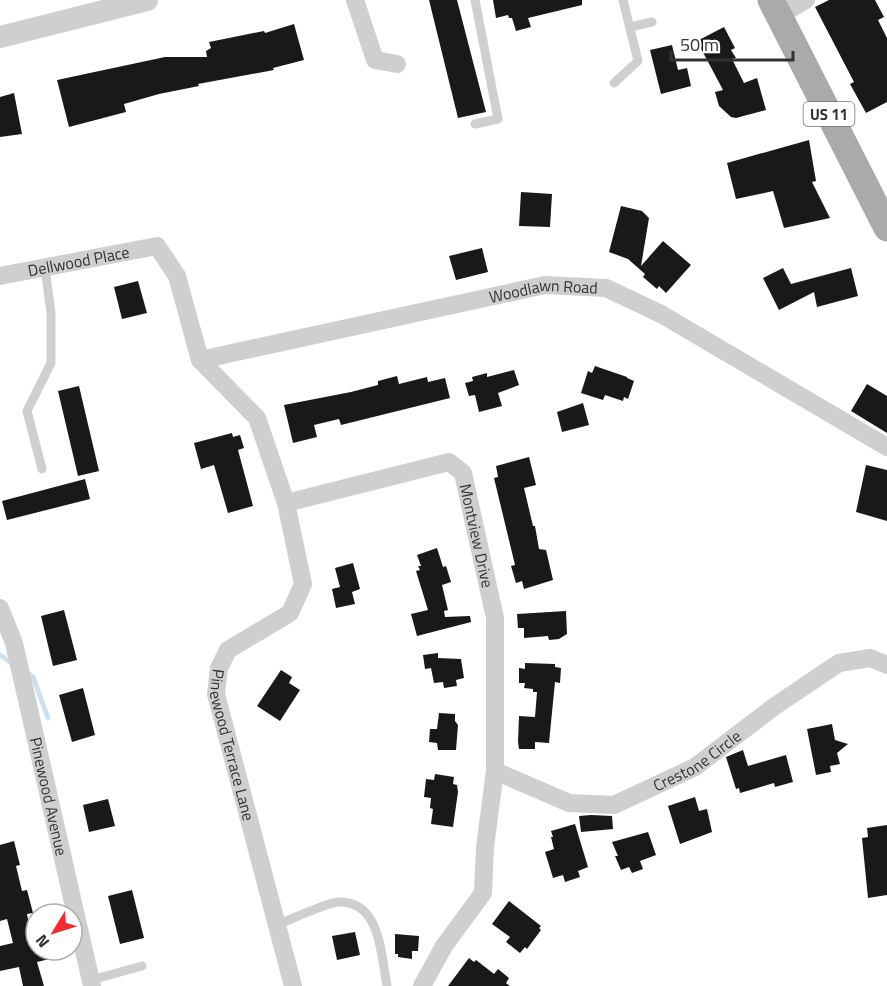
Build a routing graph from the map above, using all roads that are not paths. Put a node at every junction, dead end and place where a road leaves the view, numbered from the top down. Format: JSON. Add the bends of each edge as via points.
{"nodes":[{"id":1,"x":147,"y":0,"type":"edge"},
{"id":2,"x":356,"y":0,"type":"edge"},
{"id":3,"x":475,"y":0,"type":"edge"},
{"id":4,"x":623,"y":0,"type":"edge"},
{"id":5,"x":806,"y":0,"type":"edge"},
{"id":6,"x":775,"y":8,"type":"edge"},
{"id":7,"x":652,"y":22,"type":"dead end"},
{"id":8,"x":630,"y":27,"type":"junction"},
{"id":9,"x":0,"y":37,"type":"edge"},
{"id":10,"x":398,"y":64,"type":"dead end"},
{"id":11,"x":614,"y":83,"type":"dead end"},
{"id":12,"x":476,"y":124,"type":"dead end"},
{"id":13,"x":887,"y":228,"type":"edge"},
{"id":14,"x":45,"y":268,"type":"junction"},
{"id":15,"x":0,"y":276,"type":"edge"},
{"id":16,"x":200,"y":360,"type":"junction"},
{"id":17,"x":887,"y":447,"type":"edge"},
{"id":18,"x":42,"y":469,"type":"dead end"},
{"id":19,"x":286,"y":503,"type":"junction"},
{"id":20,"x":0,"y":608,"type":"edge"},
{"id":21,"x":887,"y":664,"type":"edge"},
{"id":22,"x":495,"y":771,"type":"junction"},
{"id":23,"x":276,"y":925,"type":"junction"},
{"id":24,"x":142,"y":966,"type":"dead end"},
{"id":25,"x":92,"y":983,"type":"edge"},
{"id":26,"x":293,"y":986,"type":"edge"},
{"id":27,"x":387,"y":986,"type":"edge"},
{"id":28,"x":422,"y":986,"type":"edge"}],
"edges":[{"from":1,"to":9,"type":"street"},
{"from":2,"to":10,"type":"street","via":[[375,60]]},
{"from":3,"to":12,"type":"lane","via":[[498,119]]},
{"from":4,"to":8,"type":"lane"},
{"from":5,"to":6,"type":"street"},
{"from":6,"to":13,"type":"main road","number":"US 11"},
{"from":7,"to":8,"type":"lane"},
{"from":8,"to":11,"type":"lane","via":[[638,61]]},
{"from":14,"to":15,"type":"street","name":"Dellwood Place"},
{"from":14,"to":16,"type":"street","name":"Dellwood Place","via":[[157,246],[177,276]]},
{"from":14,"to":18,"type":"lane","via":[[51,314],[51,363],[27,411]]},
{"from":16,"to":17,"type":"street","name":"Woodlawn Road","via":[[545,285],[606,288],[661,314]]},
{"from":16,"to":19,"type":"street","via":[[257,418]]},
{"from":19,"to":22,"type":"street","name":"Montview Drive","via":[[449,462],[463,473],[495,618]]},
{"from":19,"to":23,"type":"street","name":"Pinewood Terrace Lane","via":[[303,584],[290,613],[228,650],[219,668],[216,694]]},
{"from":20,"to":25,"type":"street","name":"Pinewood Avenue","via":[[14,643]]},
{"from":21,"to":22,"type":"street","name":"Crestone Circle","via":[[870,658],[839,663],[695,766],[615,806],[569,803]]},
{"from":22,"to":28,"type":"street","name":"Montview Drive","via":[[483,893],[444,946]]},
{"from":23,"to":26,"type":"street","name":"Pinewood Terrace Lane"},
{"from":23,"to":27,"type":"lane","via":[[337,902],[360,905],[375,928]]},
{"from":24,"to":25,"type":"lane"}]}
